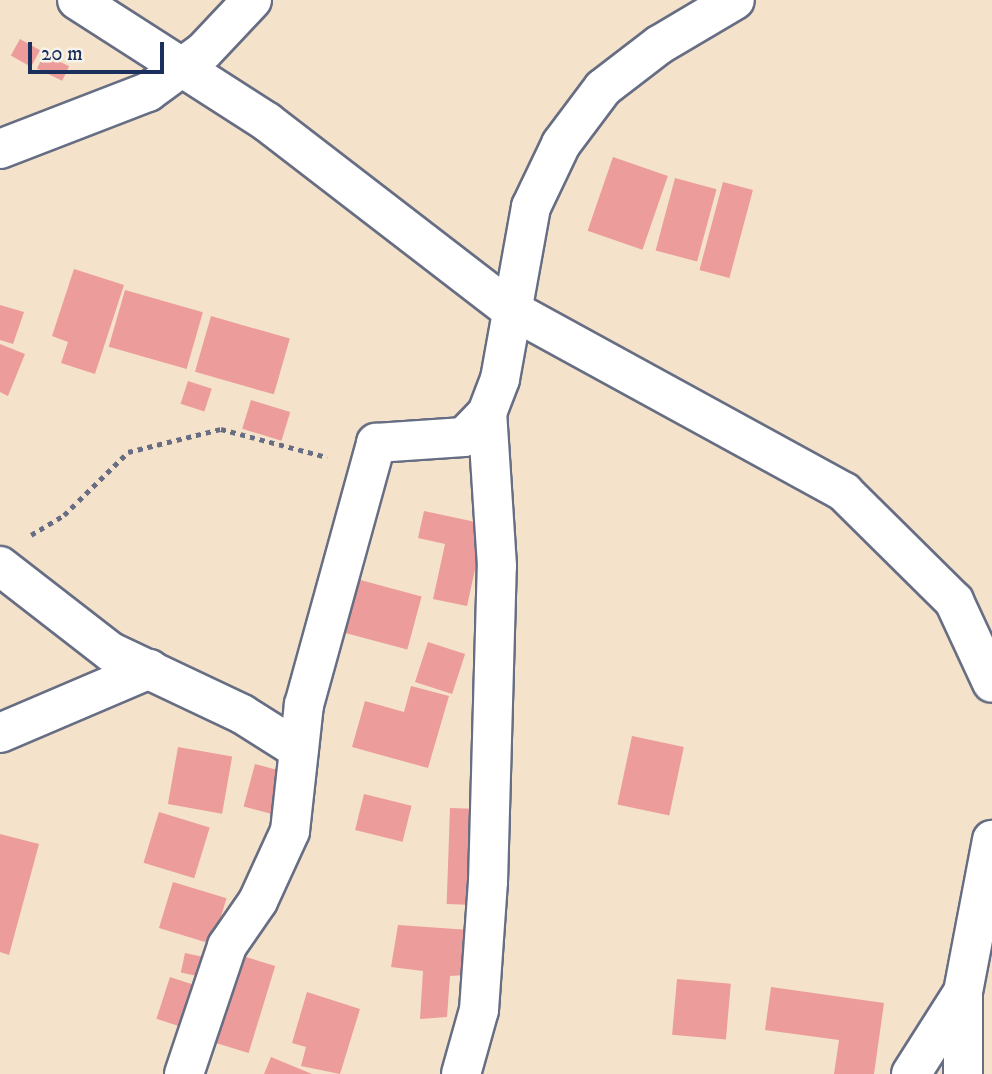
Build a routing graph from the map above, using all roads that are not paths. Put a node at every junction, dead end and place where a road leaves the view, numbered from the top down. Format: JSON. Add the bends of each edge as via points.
{"nodes":[{"id":1,"x":78,"y":0,"type":"edge"},
{"id":2,"x":252,"y":0,"type":"edge"},
{"id":3,"x":734,"y":0,"type":"edge"},
{"id":4,"x":182,"y":67,"type":"junction"},
{"id":5,"x":0,"y":149,"type":"edge"},
{"id":6,"x":510,"y":309,"type":"junction"},
{"id":7,"x":487,"y":413,"type":"junction"},
{"id":8,"x":11,"y":553,"type":"edge"},
{"id":9,"x":149,"y":669,"type":"junction"},
{"id":10,"x":992,"y":683,"type":"edge"},
{"id":11,"x":0,"y":733,"type":"edge"},
{"id":12,"x":299,"y":750,"type":"junction"},
{"id":13,"x":992,"y":840,"type":"edge"},
{"id":14,"x":964,"y":992,"type":"junction"},
{"id":15,"x":184,"y":1074,"type":"edge"},
{"id":16,"x":461,"y":1074,"type":"edge"},
{"id":17,"x":911,"y":1074,"type":"edge"},
{"id":18,"x":963,"y":1074,"type":"edge"}],
"edges":[{"from":1,"to":4,"type":"street"},
{"from":2,"to":4,"type":"street"},
{"from":3,"to":6,"type":"street","via":[[659,45],[603,88],[561,144],[531,207]]},
{"from":4,"to":5,"type":"street","via":[[148,92]]},
{"from":4,"to":6,"type":"street","via":[[267,122]]},
{"from":6,"to":7,"type":"street","via":[[500,379]]},
{"from":6,"to":10,"type":"street","via":[[844,492],[954,601]]},
{"from":7,"to":12,"type":"street","via":[[464,437],[376,443],[328,606]]},
{"from":7,"to":16,"type":"street","via":[[497,566],[488,882],[479,1010]]},
{"from":8,"to":9,"type":"street","via":[[111,652]]},
{"from":9,"to":11,"type":"street"},
{"from":9,"to":12,"type":"street"},
{"from":12,"to":15,"type":"street","via":[[290,831],[258,901],[227,946]]},
{"from":13,"to":14,"type":"street"},
{"from":14,"to":17,"type":"street"},
{"from":14,"to":18,"type":"street"}]}
